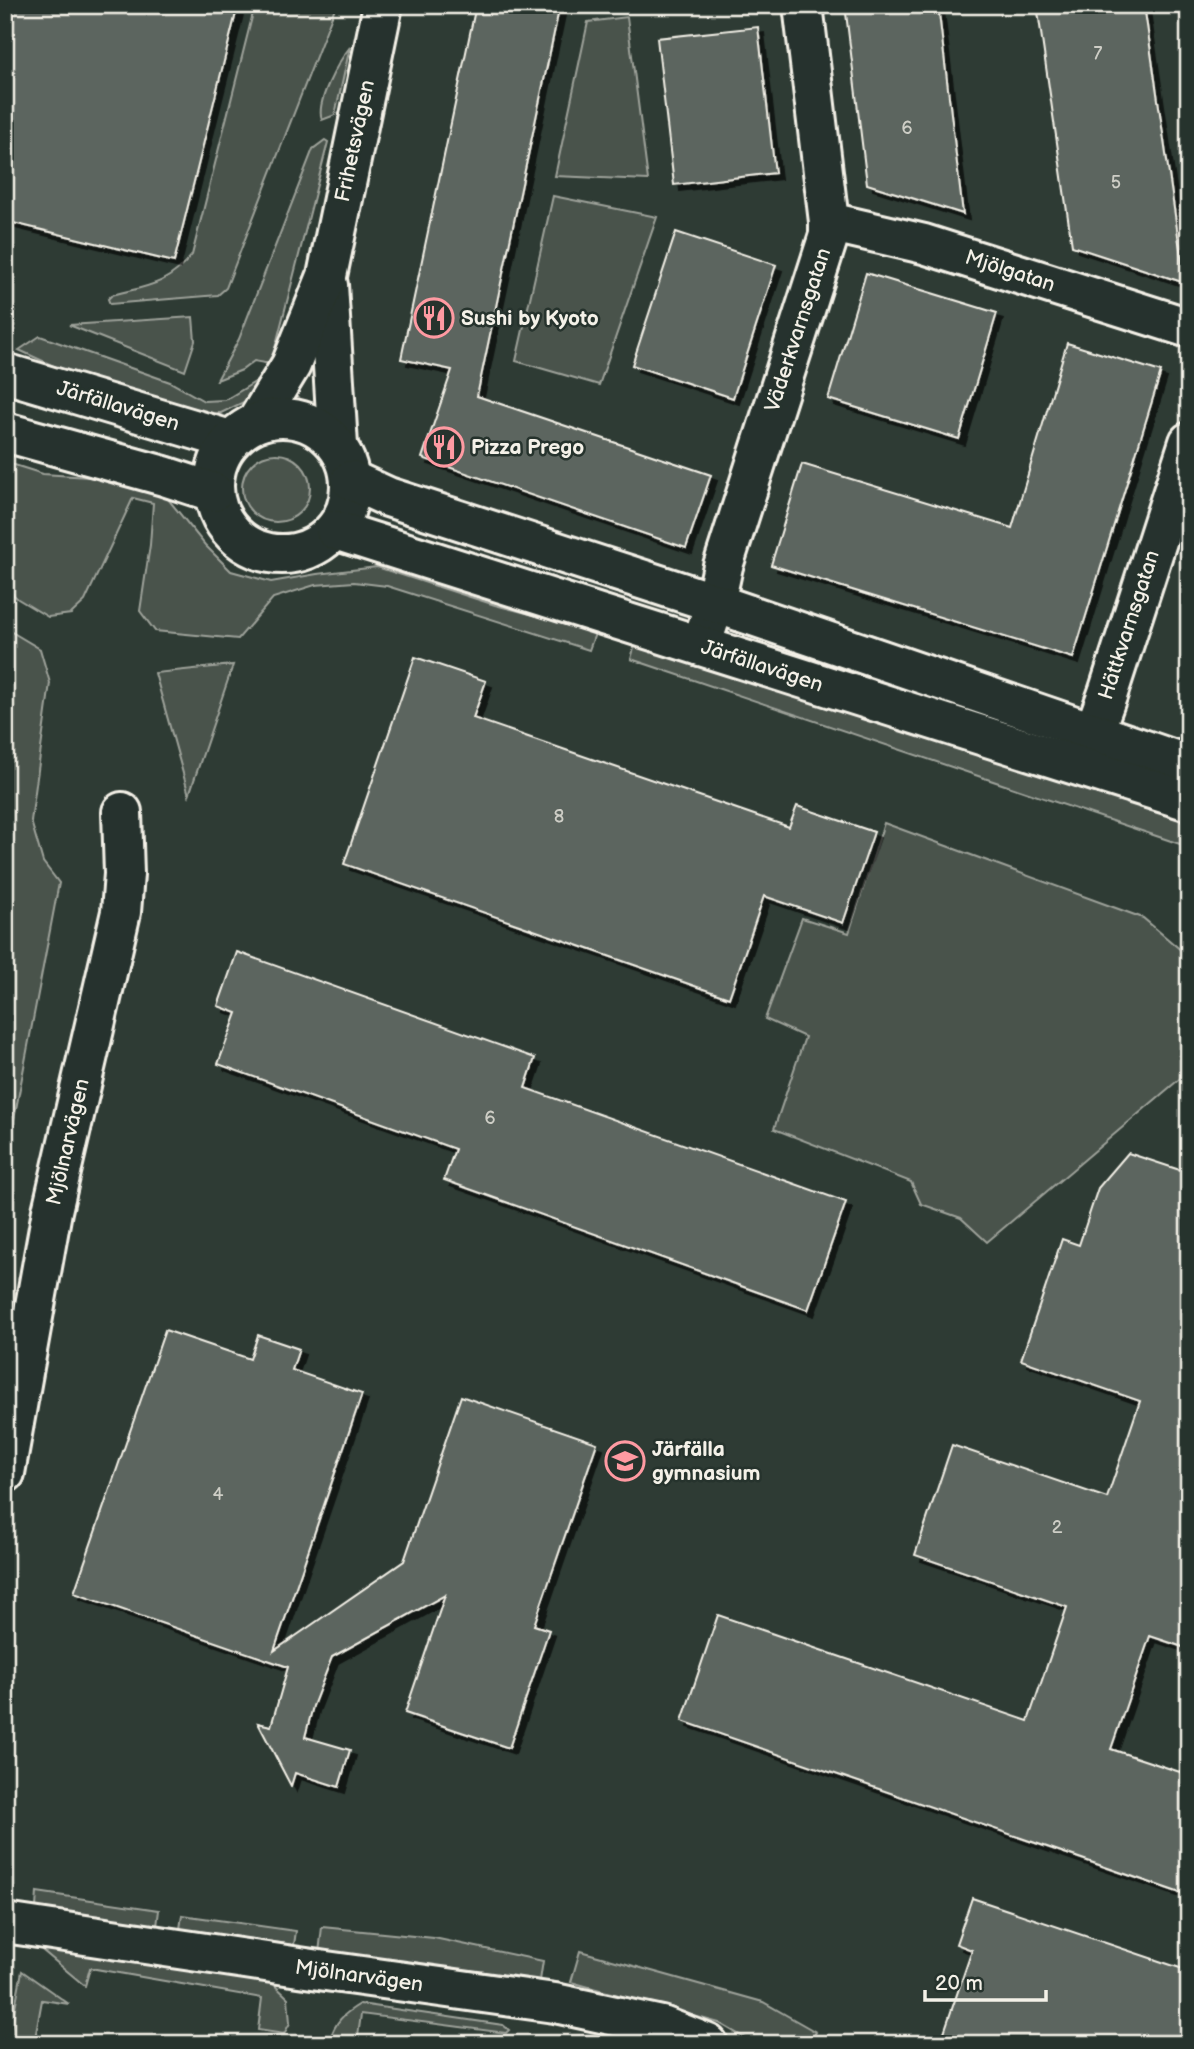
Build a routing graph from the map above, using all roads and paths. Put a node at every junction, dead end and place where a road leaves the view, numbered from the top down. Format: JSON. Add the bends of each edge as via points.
{"nodes":[{"id":1,"x":383,"y":5,"type":"edge"},
{"id":2,"x":803,"y":5,"type":"edge"},
{"id":3,"x":829,"y":222,"type":"junction"},
{"id":4,"x":327,"y":276,"type":"junction"},
{"id":5,"x":1189,"y":328,"type":"edge"},
{"id":6,"x":5,"y":373,"type":"edge"},
{"id":7,"x":244,"y":430,"type":"junction"},
{"id":8,"x":5,"y":432,"type":"edge"},
{"id":9,"x":1189,"y":442,"type":"edge"},
{"id":10,"x":345,"y":463,"type":"junction"},
{"id":11,"x":213,"y":492,"type":"junction"},
{"id":12,"x":335,"y":530,"type":"junction"},
{"id":13,"x":715,"y":603,"type":"junction"},
{"id":14,"x":701,"y":646,"type":"junction"},
{"id":15,"x":1087,"y":750,"type":"junction"},
{"id":16,"x":1189,"y":765,"type":"edge"},
{"id":17,"x":1189,"y":801,"type":"edge"},
{"id":18,"x":122,"y":812,"type":"dead end"},
{"id":19,"x":5,"y":1473,"type":"edge"},
{"id":20,"x":5,"y":1923,"type":"edge"},
{"id":21,"x":708,"y":2044,"type":"edge"}],
"edges":[{"from":1,"to":4,"type":"street","name":"Frihetsvägen"},
{"from":2,"to":3,"type":"street","name":"Väderkvarnsgatan"},
{"from":3,"to":5,"type":"street","name":"Mjölgatan","via":[[924,244]]},
{"from":3,"to":13,"type":"street","name":"Väderkvarnsgatan","via":[[823,255]]},
{"from":4,"to":7,"type":"street","name":"Frihetsvägen","via":[[291,365]]},
{"from":4,"to":10,"type":"street","name":"Frihetsvägen"},
{"from":6,"to":7,"type":"street","name":"Järfällavägen"},
{"from":7,"to":10,"type":"street","via":[[281,416],[305,421],[321,429]]},
{"from":7,"to":11,"type":"street","via":[[216,464]]},
{"from":8,"to":11,"type":"street"},
{"from":9,"to":15,"type":"street","name":"Hättkvarnsgatan"},
{"from":10,"to":12,"type":"street","via":[[347,507]]},
{"from":10,"to":13,"type":"street","name":"Järfällavägen","via":[[388,497]]},
{"from":11,"to":12,"type":"street","via":[[225,527],[263,552],[299,553]]},
{"from":12,"to":14,"type":"street","name":"Järfällavägen"},
{"from":13,"to":14,"type":"street","name":"Väderkvarnsgatan"},
{"from":13,"to":15,"type":"street","name":"Järfällavägen"},
{"from":14,"to":15,"type":"street","name":"Järfällavägen"},
{"from":15,"to":16,"type":"street","name":"Järfällavägen"},
{"from":15,"to":17,"type":"street","name":"Järfällavägen"},
{"from":18,"to":19,"type":"street","name":"Mjölnarvägen","via":[[121,912],[52,1211]]},
{"from":20,"to":21,"type":"street","name":"Mjölnarvägen","via":[[555,2003],[663,2026]]}]}
